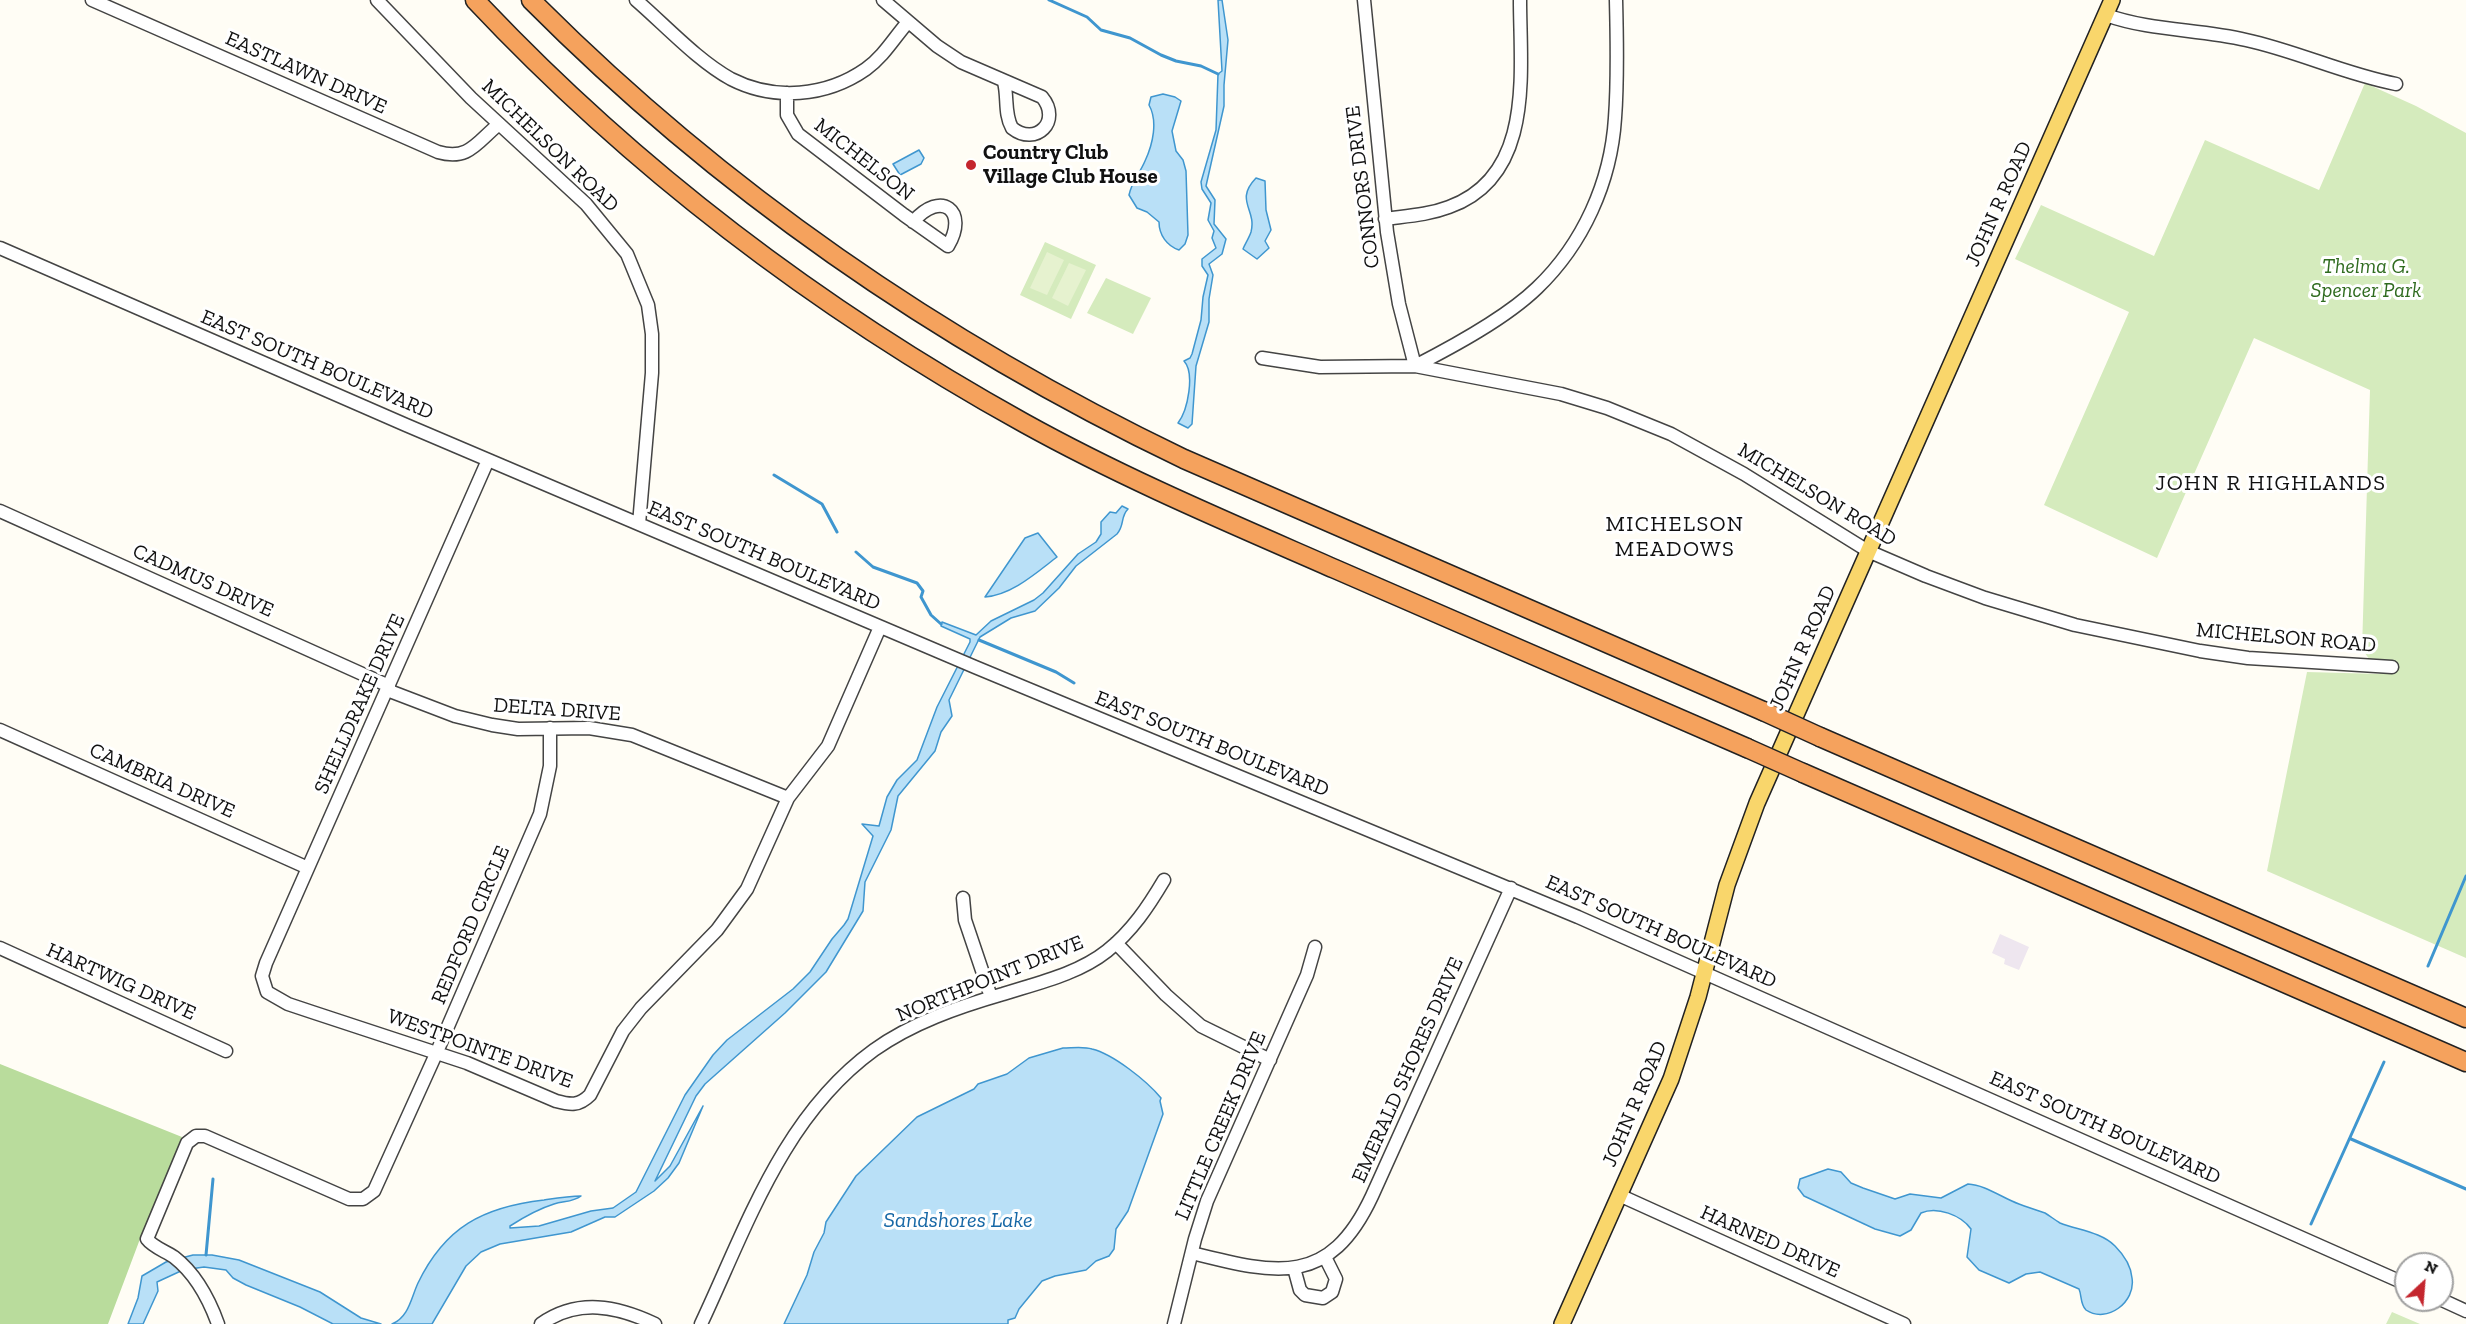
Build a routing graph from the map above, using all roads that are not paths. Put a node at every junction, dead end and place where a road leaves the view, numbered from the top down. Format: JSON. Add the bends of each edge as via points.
{"nodes":[{"id":1,"x":93,"y":0,"type":"edge"},
{"id":2,"x":377,"y":0,"type":"edge"},
{"id":3,"x":475,"y":0,"type":"edge"},
{"id":4,"x":531,"y":0,"type":"edge"},
{"id":5,"x":636,"y":0,"type":"edge"},
{"id":6,"x":883,"y":0,"type":"edge"},
{"id":7,"x":1364,"y":0,"type":"edge"},
{"id":8,"x":1520,"y":0,"type":"edge"},
{"id":9,"x":1616,"y":0,"type":"edge"},
{"id":10,"x":2112,"y":0,"type":"edge"},
{"id":11,"x":2106,"y":15,"type":"junction"},
{"id":12,"x":908,"y":22,"type":"junction"},
{"id":13,"x":1004,"y":82,"type":"junction"},
{"id":14,"x":2396,"y":84,"type":"dead end"},
{"id":15,"x":787,"y":93,"type":"junction"},
{"id":16,"x":499,"y":124,"type":"junction"},
{"id":17,"x":1385,"y":219,"type":"junction"},
{"id":18,"x":913,"y":222,"type":"dead end"},
{"id":19,"x":0,"y":248,"type":"edge"},
{"id":20,"x":1262,"y":358,"type":"dead end"},
{"id":21,"x":1415,"y":366,"type":"junction"},
{"id":22,"x":488,"y":460,"type":"junction"},
{"id":23,"x":0,"y":511,"type":"edge"},
{"id":24,"x":639,"y":524,"type":"junction"},
{"id":25,"x":1868,"y":551,"type":"junction"},
{"id":26,"x":880,"y":627,"type":"junction"},
{"id":27,"x":2392,"y":667,"type":"dead end"},
{"id":28,"x":388,"y":688,"type":"junction"},
{"id":29,"x":550,"y":728,"type":"junction"},
{"id":30,"x":0,"y":730,"type":"edge"},
{"id":31,"x":789,"y":798,"type":"junction"},
{"id":32,"x":308,"y":868,"type":"junction"},
{"id":33,"x":1164,"y":880,"type":"dead end"},
{"id":34,"x":1511,"y":888,"type":"junction"},
{"id":35,"x":963,"y":898,"type":"dead end"},
{"id":36,"x":1116,"y":942,"type":"junction"},
{"id":37,"x":1315,"y":947,"type":"dead end"},
{"id":38,"x":0,"y":948,"type":"edge"},
{"id":39,"x":266,"y":963,"type":"joint"},
{"id":40,"x":1704,"y":972,"type":"junction"},
{"id":41,"x":990,"y":998,"type":"junction"},
{"id":42,"x":2466,"y":1018,"type":"edge"},
{"id":43,"x":226,"y":1051,"type":"dead end"},
{"id":44,"x":436,"y":1054,"type":"junction"},
{"id":45,"x":1270,"y":1060,"type":"junction"},
{"id":46,"x":2466,"y":1062,"type":"edge"},
{"id":47,"x":1619,"y":1195,"type":"junction"},
{"id":48,"x":1192,"y":1253,"type":"junction"},
{"id":49,"x":1325,"y":1257,"type":"junction"},
{"id":50,"x":1294,"y":1268,"type":"junction"},
{"id":51,"x":2394,"y":1279,"type":"edge"},
{"id":52,"x":218,"y":1324,"type":"edge"},
{"id":53,"x":541,"y":1324,"type":"edge"},
{"id":54,"x":655,"y":1324,"type":"edge"},
{"id":55,"x":701,"y":1324,"type":"edge"},
{"id":56,"x":1174,"y":1324,"type":"edge"},
{"id":57,"x":1562,"y":1324,"type":"edge"},
{"id":58,"x":1904,"y":1324,"type":"edge"}],
"edges":[{"from":1,"to":16,"type":"street","name":"EASTLAWN DRIVE","via":[[438,152],[459,156]]},
{"from":2,"to":16,"type":"street","name":"MICHELSON ROAD"},
{"from":3,"to":46,"type":"highway","bridge":true,"via":[[602,123],[688,196],[814,292],[955,383],[1061,443],[1173,498]]},
{"from":4,"to":42,"type":"highway","bridge":true,"via":[[630,95],[758,201],[890,294],[1093,414],[1184,459]]},
{"from":5,"to":15,"type":"street","via":[[730,78],[760,90]]},
{"from":6,"to":12,"type":"street"},
{"from":7,"to":17,"type":"street","name":"CONNORS DRIVE"},
{"from":8,"to":17,"type":"street","via":[[1518,119],[1499,168],[1478,190],[1452,206]]},
{"from":9,"to":21,"type":"street","via":[[1614,129],[1604,180],[1579,235],[1558,265],[1524,299]]},
{"from":10,"to":11,"type":"main road","name":"JOHN R ROAD"},
{"from":11,"to":14,"type":"street","via":[[2137,24],[2245,39]]},
{"from":11,"to":25,"type":"main road","name":"JOHN R ROAD"},
{"from":12,"to":13,"type":"street","via":[[949,55]]},
{"from":12,"to":15,"type":"street","via":[[866,69],[830,87]]},
{"from":13,"to":13,"type":"street","via":[[1012,128],[1024,135],[1039,133],[1050,117],[1047,104],[1039,95]]},
{"from":15,"to":18,"type":"street","name":"MICHELSON","via":[[787,115],[798,134]]},
{"from":16,"to":24,"type":"street","name":"MICHELSON ROAD","via":[[607,227],[627,254],[648,306],[652,373]]},
{"from":17,"to":21,"type":"street","name":"CONNORS DRIVE","via":[[1399,304]]},
{"from":19,"to":22,"type":"street","name":"EAST SOUTH BOULEVARD"},
{"from":20,"to":21,"type":"street","name":"MICHELSON ROAD","via":[[1320,367]]},
{"from":21,"to":25,"type":"street","name":"MICHELSON ROAD","via":[[1561,394],[1637,419],[1725,463]]},
{"from":22,"to":24,"type":"street","name":"EAST SOUTH BOULEVARD"},
{"from":22,"to":28,"type":"street","name":"SHELLDRAKE DRIVE"},
{"from":23,"to":28,"type":"street","name":"CADMUS DRIVE"},
{"from":24,"to":26,"type":"street","name":"EAST SOUTH BOULEVARD"},
{"from":25,"to":27,"type":"street","name":"MICHELSON ROAD","via":[[1985,598],[2124,636],[2248,658]]},
{"from":25,"to":40,"type":"main road","name":"JOHN R ROAD","via":[[1743,840]]},
{"from":26,"to":31,"type":"street","name":"WESTPOINTE DRIVE","via":[[828,746]]},
{"from":26,"to":34,"type":"street","name":"EAST SOUTH BOULEVARD"},
{"from":28,"to":29,"type":"street","name":"DELTA DRIVE","via":[[481,723],[518,729]]},
{"from":28,"to":32,"type":"street","name":"SHELLDRAKE DRIVE"},
{"from":29,"to":31,"type":"street","name":"DELTA DRIVE","via":[[589,728],[632,735]]},
{"from":29,"to":44,"type":"street","name":"REDFORD CIRCLE","via":[[549,766],[540,814]]},
{"from":30,"to":32,"type":"street","name":"CAMBRIA DRIVE"},
{"from":31,"to":44,"type":"street","name":"WESTPOINTE DRIVE","via":[[735,908],[641,1008],[623,1031],[590,1095],[582,1102],[556,1101],[503,1077]]},
{"from":32,"to":39,"type":"street","name":"SHELLDRAKE DRIVE"},
{"from":33,"to":36,"type":"street","name":"NORTHPOINT DRIVE","via":[[1142,916]]},
{"from":34,"to":40,"type":"street","name":"EAST SOUTH BOULEVARD"},
{"from":34,"to":49,"type":"street","name":"EMERALD SHORES DRIVE","via":[[1365,1212],[1347,1239]]},
{"from":35,"to":41,"type":"street","via":[[965,920]]},
{"from":36,"to":41,"type":"street","name":"NORTHPOINT DRIVE","via":[[1083,966]]},
{"from":36,"to":45,"type":"street","via":[[1201,1026]]},
{"from":37,"to":45,"type":"street","name":"LITTLE CREEK DRIVE"},
{"from":38,"to":43,"type":"street","name":"HARTWIG DRIVE"},
{"from":39,"to":44,"type":"street","name":"WESTPOINTE DRIVE","via":[[263,985],[275,998]]},
{"from":40,"to":47,"type":"main road","name":"JOHN R ROAD","via":[[1671,1079]]},
{"from":40,"to":51,"type":"street","name":"EAST SOUTH BOULEVARD"},
{"from":41,"to":55,"type":"street","name":"NORTHPOINT DRIVE","via":[[931,1019],[891,1039],[849,1071],[820,1100],[781,1154]]},
{"from":44,"to":52,"type":"street","name":"REDFORD CIRCLE","via":[[378,1186],[363,1199],[349,1199],[205,1136],[192,1139],[147,1239],[190,1273]]},
{"from":45,"to":48,"type":"street","name":"LITTLE CREEK DRIVE","via":[[1214,1183]]},
{"from":47,"to":57,"type":"main road","name":"JOHN R ROAD"},
{"from":47,"to":58,"type":"street","name":"HARNED DRIVE"},
{"from":48,"to":50,"type":"street","name":"EMERALD SHORES DRIVE","via":[[1265,1269]]},
{"from":48,"to":56,"type":"street","name":"LITTLE CREEK DRIVE"},
{"from":49,"to":50,"type":"street","name":"EMERALD SHORES DRIVE"},
{"from":49,"to":50,"type":"street","via":[[1336,1279],[1332,1292],[1323,1298],[1305,1295],[1300,1290]]},
{"from":53,"to":54,"type":"street","via":[[568,1310],[593,1306],[623,1311]]}]}
